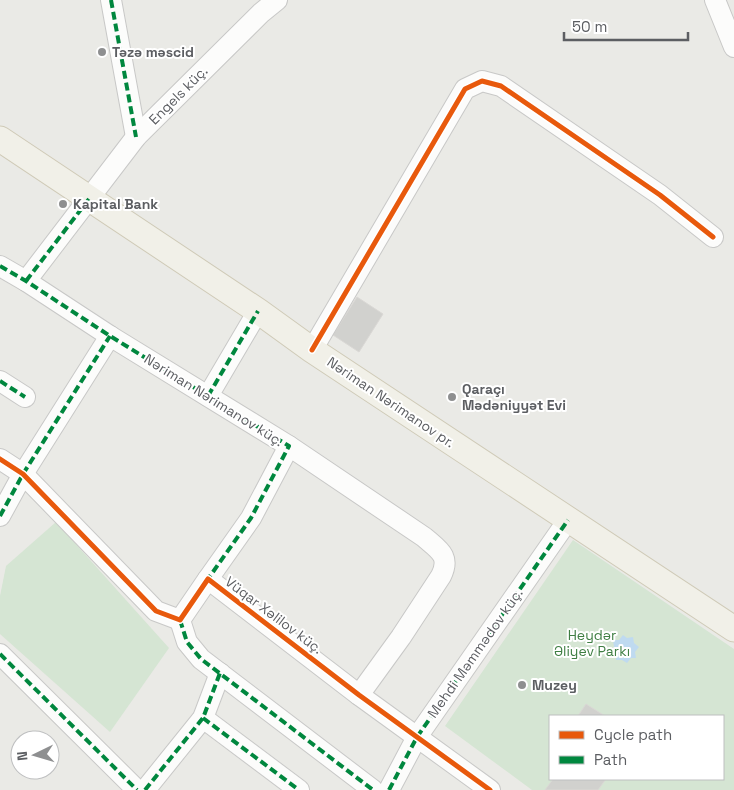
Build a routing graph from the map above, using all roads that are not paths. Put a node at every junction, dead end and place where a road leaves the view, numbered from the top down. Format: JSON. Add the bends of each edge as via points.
{"nodes":[{"id":1,"x":111,"y":0,"type":"edge"},
{"id":2,"x":277,"y":0,"type":"edge"},
{"id":3,"x":714,"y":0,"type":"edge"},
{"id":4,"x":734,"y":47,"type":"edge"},
{"id":5,"x":136,"y":137,"type":"junction"},
{"id":6,"x":0,"y":139,"type":"edge"},
{"id":7,"x":89,"y":199,"type":"junction"},
{"id":8,"x":713,"y":236,"type":"dead end"},
{"id":9,"x":0,"y":266,"type":"edge"},
{"id":10,"x":26,"y":281,"type":"junction"},
{"id":11,"x":258,"y":311,"type":"junction"},
{"id":12,"x":110,"y":336,"type":"junction"},
{"id":13,"x":312,"y":350,"type":"junction"},
{"id":14,"x":0,"y":381,"type":"edge"},
{"id":15,"x":208,"y":396,"type":"junction"},
{"id":16,"x":25,"y":397,"type":"dead end"},
{"id":17,"x":289,"y":446,"type":"junction"},
{"id":18,"x":0,"y":459,"type":"edge"},
{"id":19,"x":23,"y":474,"type":"junction"},
{"id":20,"x":0,"y":516,"type":"edge"},
{"id":21,"x":568,"y":520,"type":"junction"},
{"id":22,"x":208,"y":579,"type":"junction"},
{"id":23,"x":180,"y":620,"type":"junction"},
{"id":24,"x":734,"y":630,"type":"edge"},
{"id":25,"x":0,"y":654,"type":"edge"},
{"id":26,"x":220,"y":673,"type":"junction"},
{"id":27,"x":360,"y":695,"type":"junction"},
{"id":28,"x":203,"y":718,"type":"junction"},
{"id":29,"x":417,"y":737,"type":"junction"},
{"id":30,"x":137,"y":790,"type":"edge"},
{"id":31,"x":145,"y":790,"type":"edge"},
{"id":32,"x":299,"y":790,"type":"edge"},
{"id":33,"x":373,"y":790,"type":"edge"},
{"id":34,"x":389,"y":790,"type":"edge"},
{"id":35,"x":490,"y":790,"type":"edge"}],
"edges":[{"from":1,"to":5,"type":"street"},
{"from":2,"to":5,"type":"street","name":"Engels küç."},
{"from":3,"to":4,"type":"street"},
{"from":5,"to":7,"type":"street","name":"Engels küç."},
{"from":6,"to":7,"type":"main road","name":"Nəriman Nərimanov pr."},
{"from":7,"to":10,"type":"street","name":"Engels küç."},
{"from":7,"to":11,"type":"main road","name":"Nəriman Nərimanov pr."},
{"from":8,"to":13,"type":"street","via":[[660,195],[509,91],[482,81],[465,88]]},
{"from":9,"to":10,"type":"street","name":"Nəriman Nərimanov küç."},
{"from":10,"to":12,"type":"street","name":"Nəriman Nərimanov küç."},
{"from":11,"to":13,"type":"main road","name":"Nəriman Nərimanov pr."},
{"from":11,"to":15,"type":"street"},
{"from":12,"to":15,"type":"street","name":"Nəriman Nərimanov küç."},
{"from":12,"to":19,"type":"street"},
{"from":13,"to":21,"type":"main road","name":"Nəriman Nərimanov pr."},
{"from":14,"to":16,"type":"street"},
{"from":15,"to":17,"type":"street","name":"Nəriman Nərimanov küç."},
{"from":17,"to":22,"type":"street","name":"Nəriman Nərimanov küç.","via":[[251,518]]},
{"from":17,"to":27,"type":"street","via":[[424,538],[445,558],[446,567],[441,576]]},
{"from":18,"to":19,"type":"street"},
{"from":19,"to":20,"type":"street"},
{"from":19,"to":23,"type":"street","via":[[156,611]]},
{"from":21,"to":24,"type":"main road","name":"Nəriman Nərimanov pr."},
{"from":21,"to":29,"type":"street","name":"Mehdi Məmmədov küç."},
{"from":22,"to":23,"type":"street","name":"Vüqar Xəlilov küç."},
{"from":22,"to":27,"type":"street","name":"Vüqar Xəlilov küç."},
{"from":23,"to":26,"type":"street","via":[[187,642]]},
{"from":25,"to":30,"type":"street"},
{"from":26,"to":28,"type":"street"},
{"from":26,"to":33,"type":"street"},
{"from":27,"to":29,"type":"street","name":"Vüqar Xəlilov küç."},
{"from":28,"to":31,"type":"street"},
{"from":28,"to":32,"type":"street"},
{"from":29,"to":34,"type":"street","name":"Mehdi Məmmədov küç."},
{"from":29,"to":35,"type":"street","name":"Vüqar Xəlilov küç."}]}
